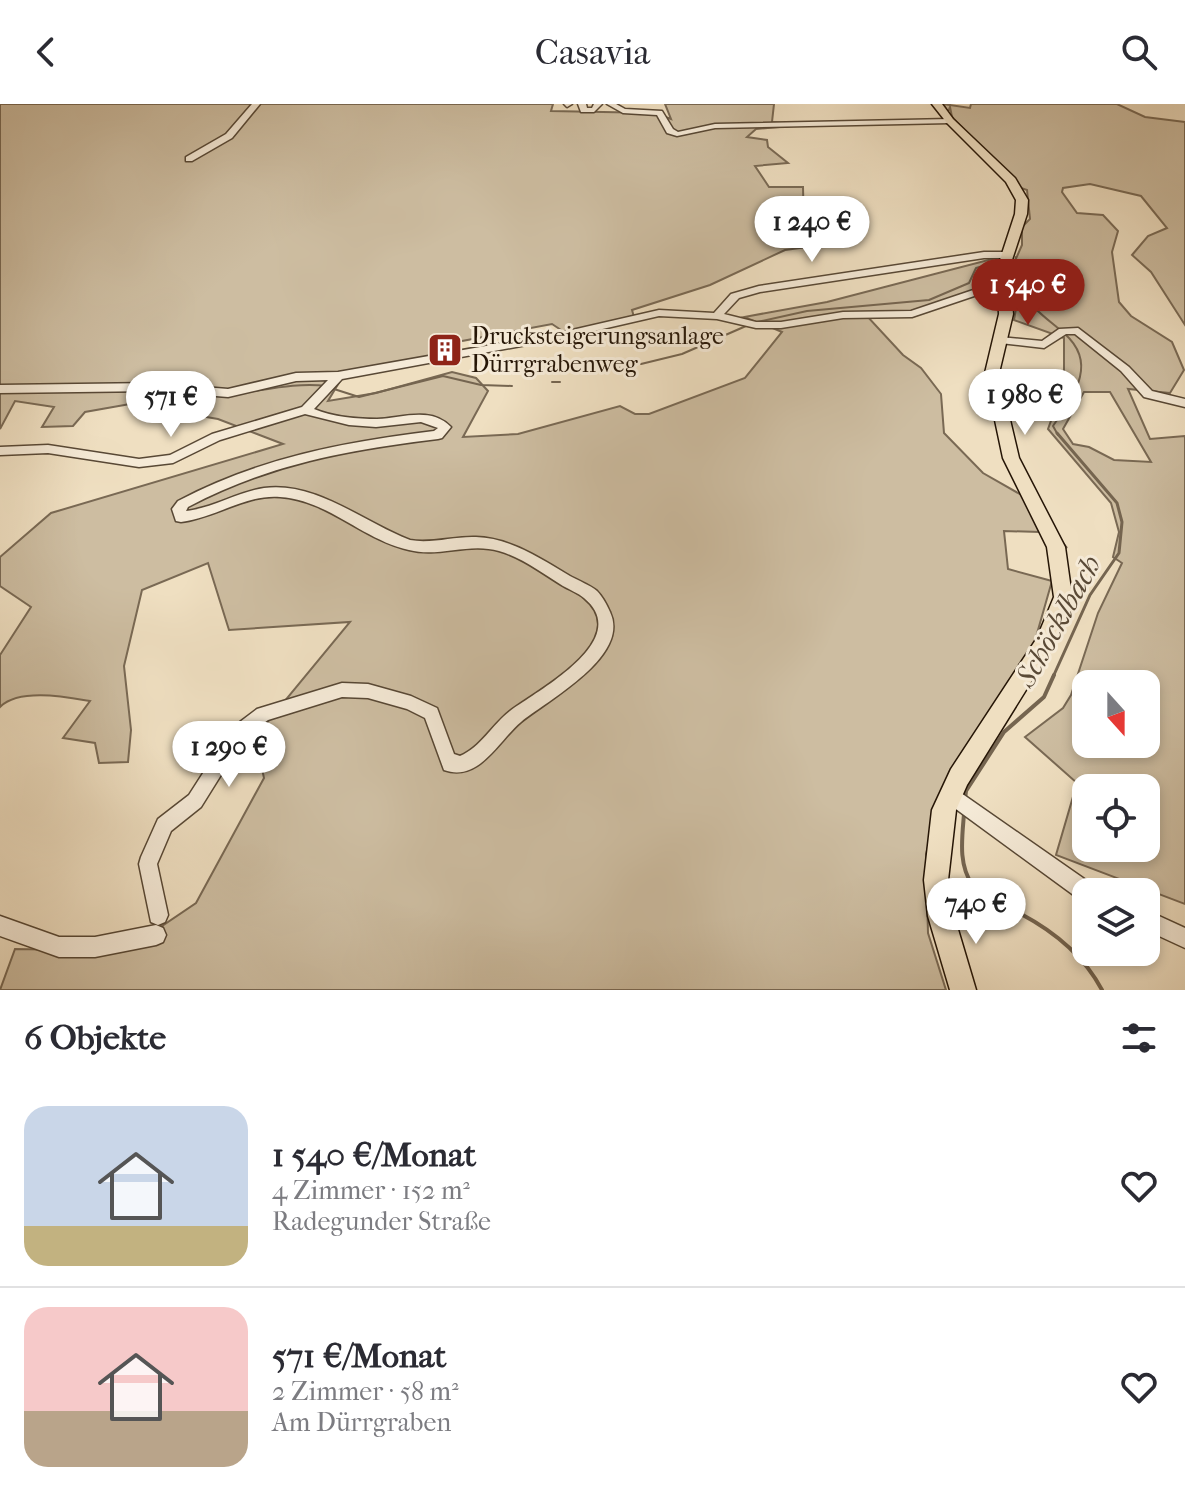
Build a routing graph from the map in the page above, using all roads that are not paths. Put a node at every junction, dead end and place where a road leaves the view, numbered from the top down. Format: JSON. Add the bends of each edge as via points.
{"nodes":[{"id":1,"x":256,"y":104,"type":"edge"},
{"id":2,"x":582,"y":104,"type":"edge"},
{"id":3,"x":598,"y":104,"type":"edge"},
{"id":4,"x":611,"y":104,"type":"edge"},
{"id":5,"x":937,"y":104,"type":"edge"},
{"id":6,"x":950,"y":121,"type":"junction"},
{"id":7,"x":189,"y":159,"type":"dead end"},
{"id":8,"x":1006,"y":255,"type":"junction"},
{"id":9,"x":1004,"y":287,"type":"junction"},
{"id":10,"x":717,"y":316,"type":"junction"},
{"id":11,"x":1000,"y":340,"type":"junction"},
{"id":12,"x":338,"y":376,"type":"junction"},
{"id":13,"x":0,"y":389,"type":"edge"},
{"id":14,"x":1185,"y":403,"type":"edge"},
{"id":15,"x":306,"y":410,"type":"junction"},
{"id":16,"x":0,"y":451,"type":"edge"},
{"id":17,"x":951,"y":795,"type":"junction"},
{"id":18,"x":1072,"y":883,"type":"edge"},
{"id":19,"x":0,"y":926,"type":"edge"},
{"id":20,"x":1160,"y":926,"type":"edge"},
{"id":21,"x":1185,"y":938,"type":"edge"},
{"id":22,"x":963,"y":990,"type":"edge"}],
"edges":[{"from":1,"to":7,"type":"street","via":[[229,136]]},
{"from":2,"to":3,"type":"street","via":[[584,110]]},
{"from":4,"to":6,"type":"street","via":[[623,111],[659,113],[677,134],[715,126]]},
{"from":5,"to":6,"type":"main road"},
{"from":6,"to":8,"type":"main road","via":[[1019,190],[1021,214]]},
{"from":8,"to":9,"type":"main road"},
{"from":8,"to":10,"type":"street","via":[[759,289],[735,296]]},
{"from":9,"to":10,"type":"street","via":[[912,314],[843,315],[764,326]]},
{"from":9,"to":11,"type":"main road","via":[[1006,314]]},
{"from":10,"to":12,"type":"street","via":[[651,314]]},
{"from":11,"to":14,"type":"street","via":[[1044,345],[1061,331],[1085,335],[1148,394]]},
{"from":11,"to":17,"type":"main road","via":[[992,373],[997,403],[1011,458],[1056,547],[1060,608],[1039,652]]},
{"from":12,"to":13,"type":"street","via":[[296,377],[228,393],[155,387]]},
{"from":12,"to":15,"type":"street"},
{"from":15,"to":16,"type":"street","via":[[216,437],[173,459],[127,462],[48,449]]},
{"from":15,"to":19,"type":"street","via":[[376,423],[424,419],[445,427],[438,435],[341,448],[258,469],[183,504],[181,517],[247,495],[283,492],[317,502],[411,546],[455,540],[499,545],[593,597],[603,614],[604,633],[592,658],[459,766],[450,764],[444,754],[431,713],[368,691],[335,691],[263,714],[238,733],[195,801],[164,825],[148,864],[157,925],[95,947],[59,947]]},
{"from":17,"to":18,"type":"street"},
{"from":17,"to":22,"type":"main road","via":[[944,810],[936,880]]},
{"from":20,"to":21,"type":"street"}]}
